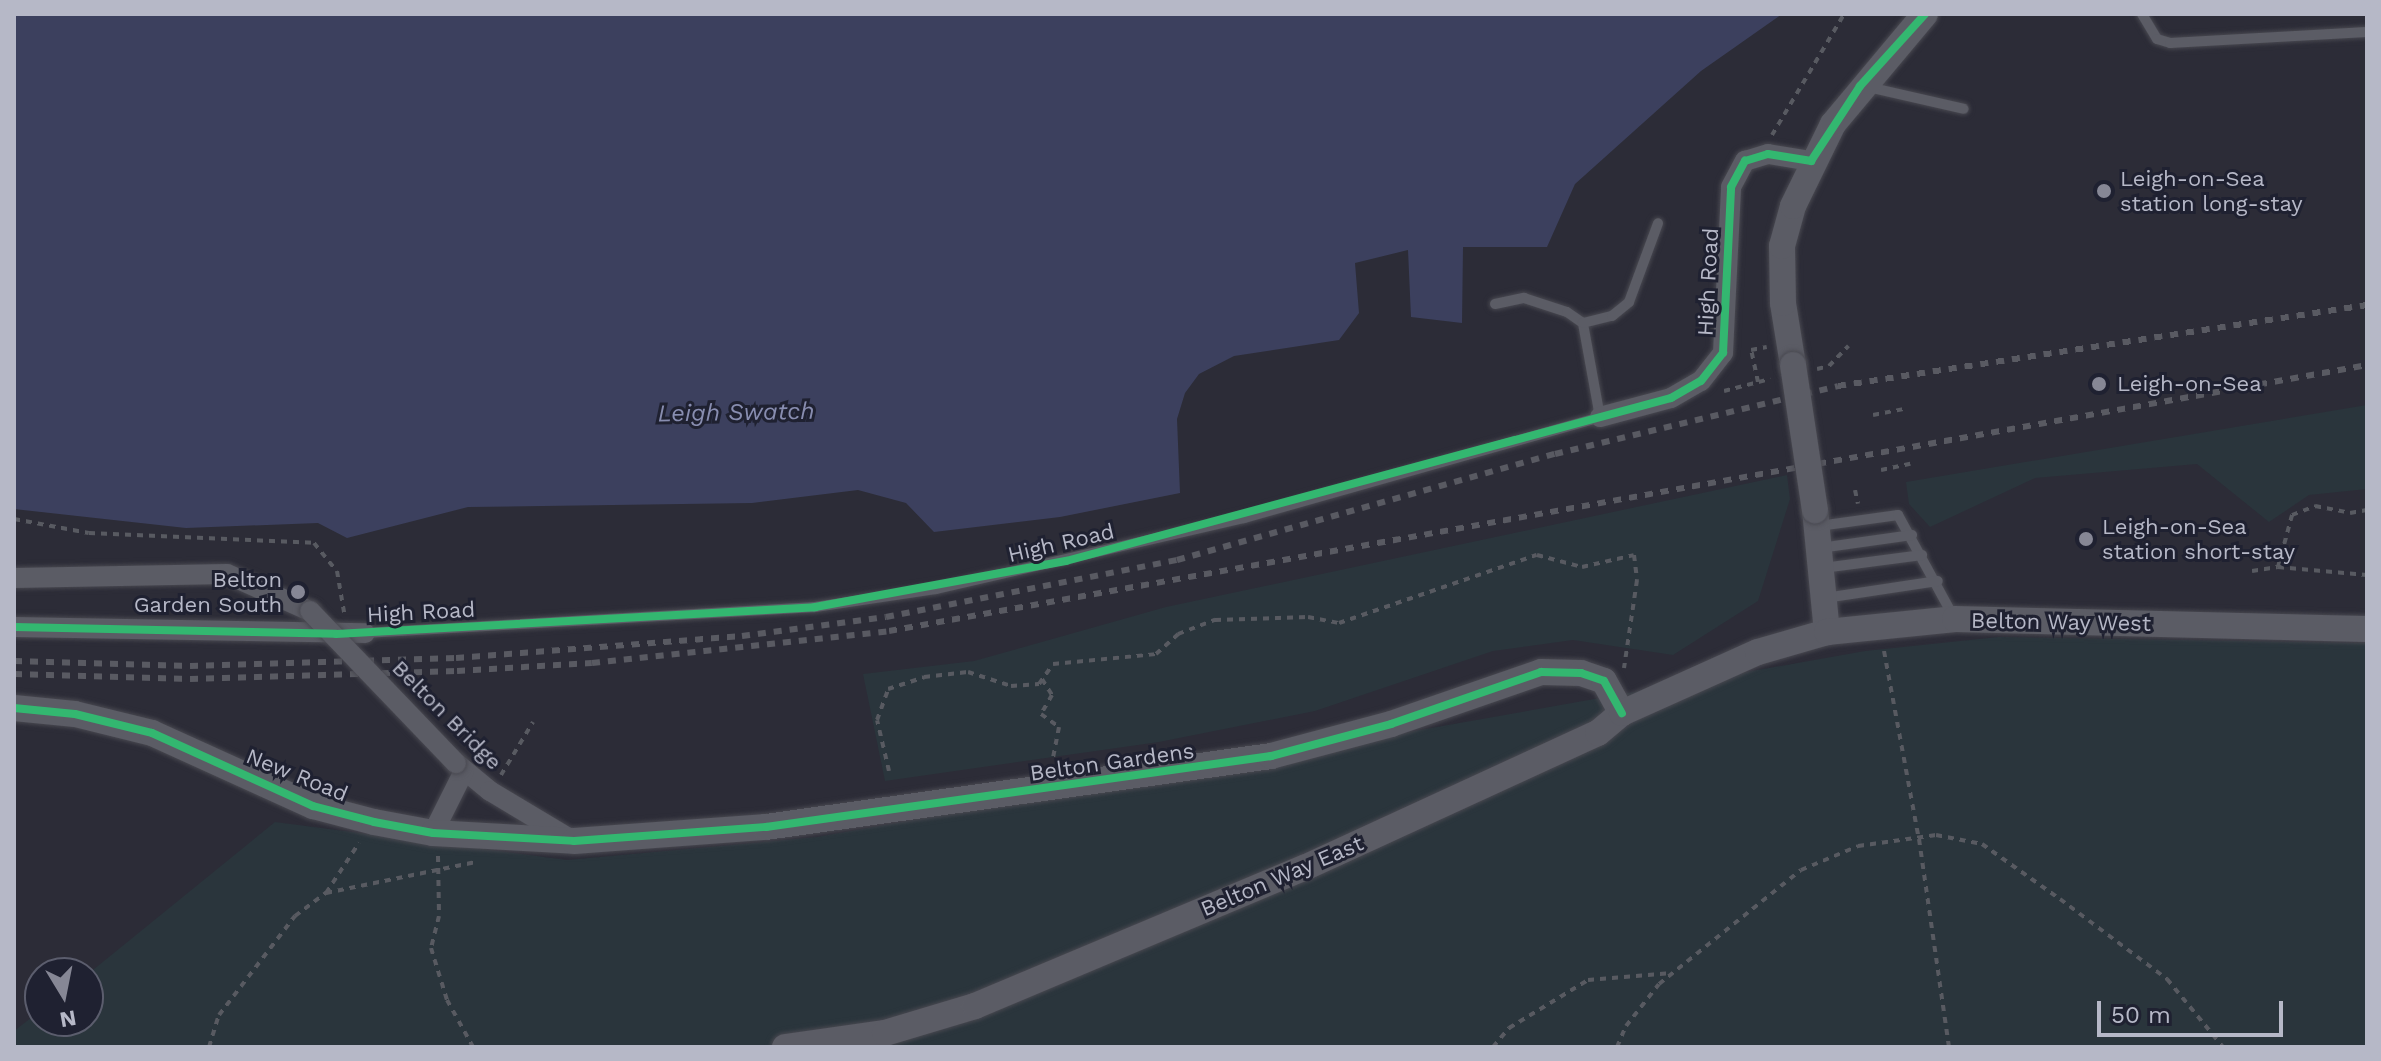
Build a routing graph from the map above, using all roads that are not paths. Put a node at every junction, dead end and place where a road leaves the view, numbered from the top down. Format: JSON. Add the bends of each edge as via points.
{"nodes":[{"id":1,"x":1925,"y":14,"type":"edge"},
{"id":2,"x":2142,"y":14,"type":"edge"},
{"id":3,"x":2367,"y":32,"type":"edge"},
{"id":4,"x":1860,"y":86,"type":"junction"},
{"id":5,"x":1964,"y":109,"type":"dead end"},
{"id":6,"x":1811,"y":161,"type":"junction"},
{"id":7,"x":1658,"y":223,"type":"dead end"},
{"id":8,"x":1495,"y":304,"type":"dead end"},
{"id":9,"x":1583,"y":323,"type":"junction"},
{"id":10,"x":1600,"y":417,"type":"junction"},
{"id":11,"x":1912,"y":535,"type":"junction"},
{"id":12,"x":1818,"y":538,"type":"junction"},
{"id":13,"x":1922,"y":555,"type":"junction"},
{"id":14,"x":16,"y":577,"type":"edge"},
{"id":15,"x":1938,"y":581,"type":"junction"},
{"id":16,"x":1823,"y":598,"type":"junction"},
{"id":17,"x":1955,"y":619,"type":"junction"},
{"id":18,"x":14,"y":627,"type":"edge"},
{"id":19,"x":2367,"y":629,"type":"edge"},
{"id":20,"x":1827,"y":632,"type":"junction"},
{"id":21,"x":356,"y":634,"type":"joint"},
{"id":22,"x":1758,"y":652,"type":"joint"},
{"id":23,"x":14,"y":708,"type":"edge"},
{"id":24,"x":1622,"y":713,"type":"junction"},
{"id":25,"x":460,"y":767,"type":"junction"},
{"id":26,"x":436,"y":834,"type":"junction"},
{"id":27,"x":574,"y":841,"type":"junction"},
{"id":28,"x":785,"y":1047,"type":"edge"}],
"edges":[{"from":1,"to":4,"type":"street"},
{"from":2,"to":3,"type":"lane","via":[[2157,39],[2170,43]]},
{"from":4,"to":5,"type":"lane"},
{"from":4,"to":6,"type":"street"},
{"from":6,"to":10,"type":"street","name":"High Road","via":[[1768,154],[1745,161],[1731,187],[1723,353],[1701,381],[1671,398]]},
{"from":6,"to":12,"type":"street","bridge":true,"via":[[1782,246]]},
{"from":7,"to":9,"type":"lane","via":[[1629,302],[1612,316]]},
{"from":8,"to":9,"type":"lane","via":[[1524,298]]},
{"from":9,"to":10,"type":"lane"},
{"from":10,"to":21,"type":"lane","name":"High Road","via":[[1244,518],[936,589],[815,607]]},
{"from":11,"to":12,"type":"lane"},
{"from":11,"to":12,"type":"lane","via":[[1898,515]]},
{"from":11,"to":13,"type":"lane"},
{"from":12,"to":13,"type":"lane"},
{"from":12,"to":16,"type":"street"},
{"from":13,"to":15,"type":"lane"},
{"from":14,"to":25,"type":"street","name":"Belton Bridge","bridge":true,"via":[[227,574],[310,611]]},
{"from":15,"to":16,"type":"lane"},
{"from":15,"to":17,"type":"lane"},
{"from":16,"to":20,"type":"street"},
{"from":17,"to":19,"type":"street","name":"Belton Way West"},
{"from":17,"to":20,"type":"street","name":"Belton Way West"},
{"from":18,"to":21,"type":"street","name":"High Road"},
{"from":20,"to":22,"type":"street","name":"Belton Way West"},
{"from":22,"to":24,"type":"street","name":"Belton Way East"},
{"from":23,"to":26,"type":"street","name":"New Road","via":[[75,714],[152,733],[313,806]]},
{"from":24,"to":27,"type":"street","name":"Belton Gardens","via":[[1604,681],[1581,673],[1541,672],[1391,724],[1271,756],[751,829]]},
{"from":24,"to":28,"type":"street","name":"Belton Way East","via":[[1598,733],[1318,862],[975,1006],[885,1033]]},
{"from":25,"to":26,"type":"street"},
{"from":25,"to":27,"type":"street","name":"Belton Bridge"},
{"from":26,"to":27,"type":"street","name":"New Road"}]}
